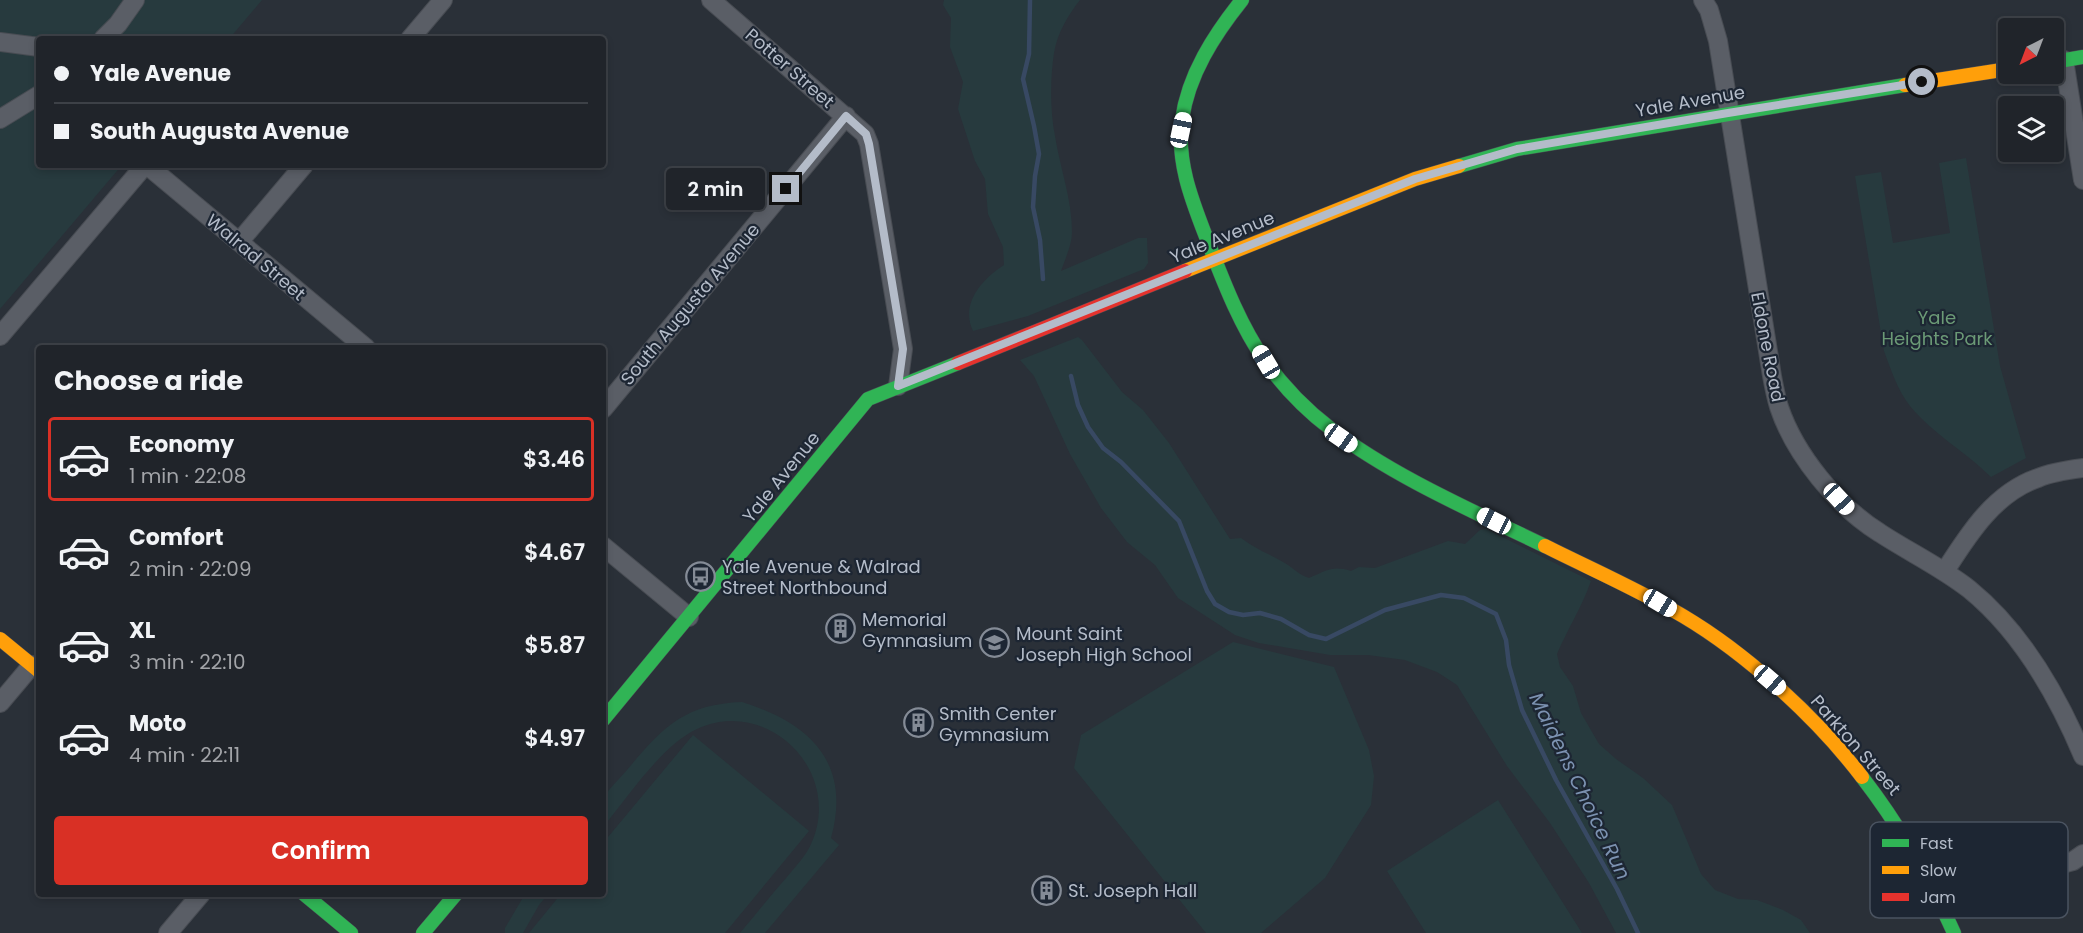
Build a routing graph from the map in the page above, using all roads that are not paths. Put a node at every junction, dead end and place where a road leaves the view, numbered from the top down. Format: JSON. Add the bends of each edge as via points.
{"nodes":[{"id":1,"x":135,"y":0,"type":"edge"},
{"id":2,"x":443,"y":0,"type":"edge"},
{"id":3,"x":1242,"y":0,"type":"edge"},
{"id":4,"x":1703,"y":0,"type":"edge"},
{"id":5,"x":722,"y":4,"type":"edge"},
{"id":6,"x":106,"y":36,"type":"edge"},
{"id":7,"x":413,"y":36,"type":"edge"},
{"id":8,"x":0,"y":42,"type":"edge"},
{"id":9,"x":36,"y":47,"type":"edge"},
{"id":10,"x":2083,"y":57,"type":"edge"},
{"id":11,"x":2064,"y":60,"type":"edge"},
{"id":12,"x":1998,"y":71,"type":"edge"},
{"id":13,"x":2064,"y":84,"type":"edge"},
{"id":14,"x":36,"y":97,"type":"edge"},
{"id":15,"x":1728,"y":113,"type":"junction"},
{"id":16,"x":846,"y":116,"type":"junction"},
{"id":17,"x":0,"y":119,"type":"edge"},
{"id":18,"x":143,"y":168,"type":"edge"},
{"id":19,"x":150,"y":168,"type":"edge"},
{"id":20,"x":301,"y":168,"type":"edge"},
{"id":21,"x":2083,"y":180,"type":"edge"},
{"id":22,"x":239,"y":242,"type":"junction"},
{"id":23,"x":1215,"y":259,"type":"junction"},
{"id":24,"x":0,"y":336,"type":"edge"},
{"id":25,"x":362,"y":345,"type":"edge"},
{"id":26,"x":898,"y":386,"type":"junction"},
{"id":27,"x":606,"y":405,"type":"edge"},
{"id":28,"x":2083,"y":468,"type":"edge"},
{"id":29,"x":606,"y":548,"type":"edge"},
{"id":30,"x":1945,"y":572,"type":"junction"},
{"id":31,"x":690,"y":617,"type":"junction"},
{"id":32,"x":0,"y":639,"type":"edge"},
{"id":33,"x":35,"y":668,"type":"edge"},
{"id":34,"x":0,"y":703,"type":"edge"},
{"id":35,"x":606,"y":716,"type":"edge"},
{"id":36,"x":2083,"y":756,"type":"edge"},
{"id":37,"x":1897,"y":822,"type":"edge"},
{"id":38,"x":2083,"y":855,"type":"edge"},
{"id":39,"x":2068,"y":862,"type":"edge"},
{"id":40,"x":198,"y":897,"type":"edge"},
{"id":41,"x":308,"y":897,"type":"edge"},
{"id":42,"x":453,"y":897,"type":"edge"},
{"id":43,"x":1948,"y":918,"type":"edge"},
{"id":44,"x":168,"y":933,"type":"edge"},
{"id":45,"x":351,"y":933,"type":"edge"},
{"id":46,"x":423,"y":933,"type":"edge"},
{"id":47,"x":1954,"y":933,"type":"edge"}],
"edges":[{"from":1,"to":6,"type":"street"},
{"from":2,"to":7,"type":"street"},
{"from":3,"to":23,"type":"street","via":[[1216,33],[1199,64],[1181,130],[1181,159]]},
{"from":4,"to":15,"type":"street","name":"Eldone Road","via":[[1718,41]]},
{"from":5,"to":16,"type":"street","name":"Potter Street"},
{"from":8,"to":9,"type":"street"},
{"from":10,"to":11,"type":"street"},
{"from":12,"to":15,"type":"street","name":"Yale Avenue"},
{"from":13,"to":21,"type":"street"},
{"from":14,"to":17,"type":"street"},
{"from":15,"to":23,"type":"street","name":"Yale Avenue","via":[[1517,149],[1415,179]]},
{"from":15,"to":30,"type":"street","name":"Eldone Road","via":[[1779,408],[1812,467],[1850,511]]},
{"from":16,"to":26,"type":"street","name":"Potter Street","via":[[866,134],[869,144],[903,349]]},
{"from":16,"to":27,"type":"street","name":"South Augusta Avenue"},
{"from":18,"to":24,"type":"street"},
{"from":19,"to":22,"type":"street","name":"Walrad Street"},
{"from":20,"to":22,"type":"street"},
{"from":22,"to":25,"type":"street","name":"Walrad Street"},
{"from":23,"to":26,"type":"street","name":"Yale Avenue"},
{"from":23,"to":37,"type":"street","name":"Parkton Street","via":[[1242,321],[1266,362],[1315,417],[1392,470],[1660,603],[1708,632],[1797,703],[1861,774]]},
{"from":26,"to":31,"type":"street","name":"Yale Avenue","via":[[868,399]]},
{"from":28,"to":30,"type":"street","via":[[2037,478],[2006,496],[1971,531]]},
{"from":29,"to":31,"type":"street"},
{"from":30,"to":36,"type":"street","name":"Eldone Road","via":[[1999,616],[2026,651],[2067,718]]},
{"from":31,"to":35,"type":"street","name":"Yale Avenue"},
{"from":32,"to":33,"type":"street"},
{"from":33,"to":34,"type":"street"},
{"from":38,"to":39,"type":"street"},
{"from":40,"to":44,"type":"street"},
{"from":41,"to":45,"type":"street"},
{"from":42,"to":46,"type":"street"},
{"from":43,"to":47,"type":"street","name":"Parkton Street"}]}
